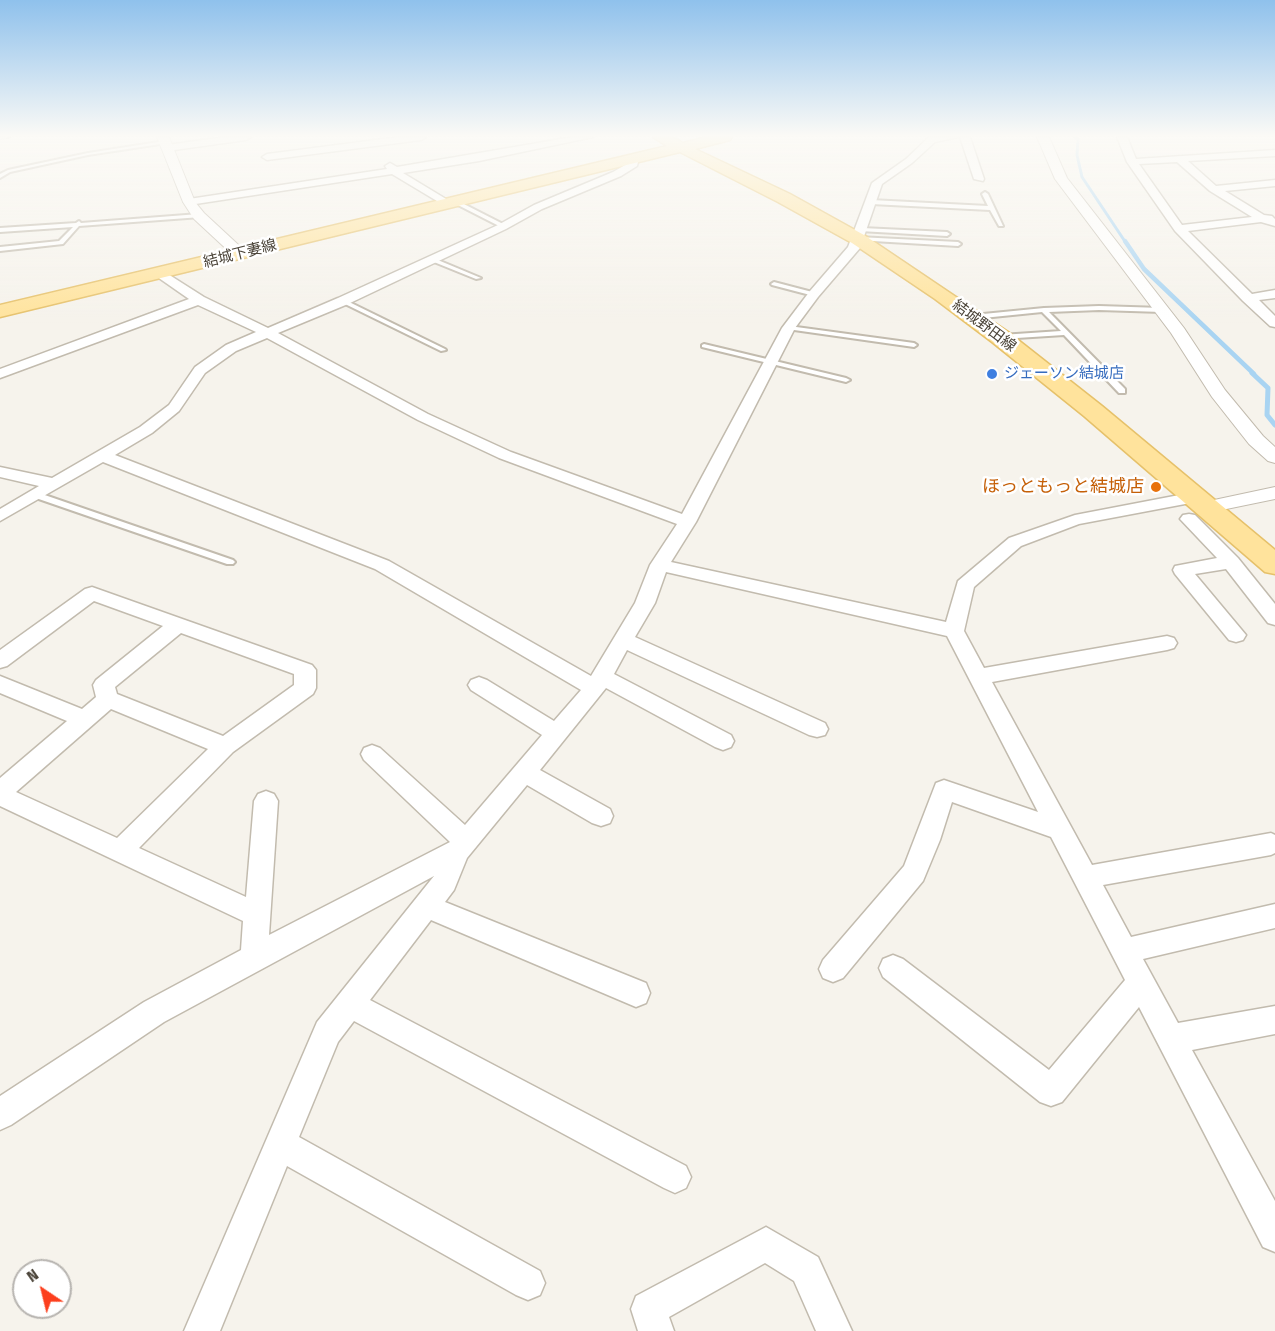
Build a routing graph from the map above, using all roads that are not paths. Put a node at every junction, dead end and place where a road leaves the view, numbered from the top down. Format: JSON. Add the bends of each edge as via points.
{"nodes":[{"id":1,"x":188,"y":199,"type":"edge"},
{"id":2,"x":203,"y":199,"type":"edge"},
{"id":3,"x":444,"y":199,"type":"edge"},
{"id":4,"x":467,"y":199,"type":"edge"},
{"id":5,"x":557,"y":199,"type":"edge"},
{"id":6,"x":789,"y":199,"type":"edge"},
{"id":7,"x":872,"y":199,"type":"edge"},
{"id":8,"x":988,"y":199,"type":"edge"},
{"id":9,"x":1077,"y":199,"type":"edge"},
{"id":10,"x":1158,"y":199,"type":"edge"},
{"id":11,"x":1231,"y":199,"type":"edge"},
{"id":12,"x":189,"y":202,"type":"junction"},
{"id":13,"x":871,"y":202,"type":"junction"},
{"id":14,"x":451,"y":203,"type":"junction"},
{"id":15,"x":992,"y":208,"type":"junction"},
{"id":16,"x":199,"y":216,"type":"junction"},
{"id":17,"x":1275,"y":218,"type":"edge"},
{"id":18,"x":1263,"y":219,"type":"junction"},
{"id":19,"x":79,"y":223,"type":"junction"},
{"id":20,"x":1275,"y":223,"type":"edge"},
{"id":21,"x":1001,"y":225,"type":"dead end"},
{"id":22,"x":503,"y":226,"type":"junction"},
{"id":23,"x":1179,"y":229,"type":"junction"},
{"id":24,"x":0,"y":230,"type":"edge"},
{"id":25,"x":860,"y":234,"type":"junction"},
{"id":26,"x":947,"y":234,"type":"dead end"},
{"id":27,"x":958,"y":244,"type":"dead end"},
{"id":28,"x":0,"y":249,"type":"edge"},
{"id":29,"x":240,"y":254,"type":"junction"},
{"id":30,"x":431,"y":259,"type":"junction"},
{"id":31,"x":160,"y":273,"type":"junction"},
{"id":32,"x":478,"y":278,"type":"dead end"},
{"id":33,"x":774,"y":284,"type":"dead end"},
{"id":34,"x":814,"y":294,"type":"junction"},
{"id":35,"x":1275,"y":294,"type":"edge"},
{"id":36,"x":1248,"y":298,"type":"junction"},
{"id":37,"x":199,"y":300,"type":"junction"},
{"id":38,"x":343,"y":301,"type":"junction"},
{"id":39,"x":1044,"y":310,"type":"junction"},
{"id":40,"x":1162,"y":310,"type":"junction"},
{"id":41,"x":0,"y":311,"type":"edge"},
{"id":42,"x":973,"y":317,"type":"junction"},
{"id":43,"x":1275,"y":323,"type":"edge"},
{"id":44,"x":789,"y":328,"type":"junction"},
{"id":45,"x":266,"y":332,"type":"junction"},
{"id":46,"x":1067,"y":333,"type":"junction"},
{"id":47,"x":1000,"y":337,"type":"junction"},
{"id":48,"x":914,"y":345,"type":"dead end"},
{"id":49,"x":704,"y":346,"type":"dead end"},
{"id":50,"x":443,"y":350,"type":"dead end"},
{"id":51,"x":771,"y":363,"type":"junction"},
{"id":52,"x":0,"y":374,"type":"edge"},
{"id":53,"x":846,"y":380,"type":"dead end"},
{"id":54,"x":1122,"y":391,"type":"dead end"},
{"id":55,"x":102,"y":456,"type":"junction"},
{"id":56,"x":1275,"y":457,"type":"edge"},
{"id":57,"x":0,"y":472,"type":"edge"},
{"id":58,"x":55,"y":484,"type":"junction"},
{"id":59,"x":1275,"y":493,"type":"edge"},
{"id":60,"x":36,"y":495,"type":"junction"},
{"id":61,"x":1197,"y":508,"type":"junction"},
{"id":62,"x":0,"y":516,"type":"edge"},
{"id":63,"x":687,"y":522,"type":"junction"},
{"id":64,"x":230,"y":562,"type":"dead end"},
{"id":65,"x":1231,"y":562,"type":"junction"},
{"id":66,"x":1275,"y":565,"type":"edge"},
{"id":67,"x":659,"y":566,"type":"junction"},
{"id":68,"x":1275,"y":618,"type":"edge"},
{"id":69,"x":179,"y":624,"type":"junction"},
{"id":70,"x":954,"y":631,"type":"junction"},
{"id":71,"x":1236,"y":635,"type":"dead end"},
{"id":72,"x":623,"y":640,"type":"junction"},
{"id":73,"x":1167,"y":643,"type":"dead end"},
{"id":74,"x":0,"y":661,"type":"edge"},
{"id":75,"x":978,"y":677,"type":"junction"},
{"id":76,"x":598,"y":683,"type":"junction"},
{"id":77,"x":0,"y":684,"type":"edge"},
{"id":78,"x":479,"y":685,"type":"dead end"},
{"id":79,"x":108,"y":699,"type":"junction"},
{"id":80,"x":84,"y":719,"type":"junction"},
{"id":81,"x":817,"y":729,"type":"dead end"},
{"id":82,"x":557,"y":734,"type":"junction"},
{"id":83,"x":723,"y":741,"type":"dead end"},
{"id":84,"x":225,"y":746,"type":"junction"},
{"id":85,"x":372,"y":754,"type":"dead end"},
{"id":86,"x":524,"y":772,"type":"junction"},
{"id":87,"x":0,"y":793,"type":"edge"},
{"id":88,"x":266,"y":801,"type":"dead end"},
{"id":89,"x":601,"y":816,"type":"dead end"},
{"id":90,"x":1060,"y":830,"type":"junction"},
{"id":91,"x":1271,"y":844,"type":"dead end"},
{"id":92,"x":462,"y":847,"type":"junction"},
{"id":93,"x":120,"y":851,"type":"junction"},
{"id":94,"x":1085,"y":877,"type":"junction"},
{"id":95,"x":426,"y":906,"type":"junction"},
{"id":96,"x":257,"y":915,"type":"junction"},
{"id":97,"x":1275,"y":916,"type":"edge"},
{"id":98,"x":1124,"y":951,"type":"junction"},
{"id":99,"x":254,"y":957,"type":"junction"},
{"id":100,"x":893,"y":968,"type":"dead end"},
{"id":101,"x":833,"y":969,"type":"dead end"},
{"id":102,"x":1141,"y":982,"type":"junction"},
{"id":103,"x":636,"y":993,"type":"dead end"},
{"id":104,"x":350,"y":1004,"type":"junction"},
{"id":105,"x":1275,"y":1020,"type":"edge"},
{"id":106,"x":1171,"y":1038,"type":"junction"},
{"id":107,"x":0,"y":1114,"type":"edge"},
{"id":108,"x":280,"y":1144,"type":"junction"},
{"id":109,"x":675,"y":1177,"type":"dead end"},
{"id":110,"x":1275,"y":1235,"type":"edge"},
{"id":111,"x":528,"y":1283,"type":"dead end"},
{"id":112,"x":202,"y":1331,"type":"edge"},
{"id":113,"x":656,"y":1331,"type":"edge"},
{"id":114,"x":834,"y":1331,"type":"edge"}],
"edges":[{"from":1,"to":12,"type":"street"},
{"from":2,"to":12,"type":"street"},
{"from":3,"to":14,"type":"street"},
{"from":4,"to":14,"type":"main road","name":"結城下妻線"},
{"from":5,"to":22,"type":"street"},
{"from":6,"to":25,"type":"main road","name":"結城野田線"},
{"from":7,"to":13,"type":"street"},
{"from":8,"to":15,"type":"lane"},
{"from":9,"to":40,"type":"street"},
{"from":10,"to":23,"type":"street"},
{"from":11,"to":18,"type":"street"},
{"from":12,"to":16,"type":"street"},
{"from":13,"to":15,"type":"lane"},
{"from":13,"to":25,"type":"street"},
{"from":14,"to":22,"type":"lane"},
{"from":14,"to":29,"type":"main road","name":"結城下妻線"},
{"from":15,"to":21,"type":"lane"},
{"from":16,"to":19,"type":"lane"},
{"from":16,"to":29,"type":"street"},
{"from":17,"to":18,"type":"street"},
{"from":18,"to":20,"type":"street"},
{"from":18,"to":23,"type":"street"},
{"from":19,"to":24,"type":"lane"},
{"from":19,"to":28,"type":"lane","via":[[61,243]]},
{"from":22,"to":30,"type":"street"},
{"from":23,"to":36,"type":"street"},
{"from":25,"to":26,"type":"lane"},
{"from":25,"to":27,"type":"lane"},
{"from":25,"to":34,"type":"street","via":[[854,248]]},
{"from":25,"to":42,"type":"main road","name":"結城野田線"},
{"from":29,"to":31,"type":"main road","name":"結城下妻線"},
{"from":30,"to":32,"type":"lane"},
{"from":30,"to":38,"type":"street"},
{"from":31,"to":37,"type":"street"},
{"from":31,"to":41,"type":"main road","name":"結城下妻線"},
{"from":33,"to":34,"type":"lane"},
{"from":34,"to":44,"type":"street"},
{"from":35,"to":36,"type":"street"},
{"from":36,"to":43,"type":"street"},
{"from":37,"to":45,"type":"street"},
{"from":37,"to":52,"type":"street"},
{"from":38,"to":45,"type":"street"},
{"from":38,"to":50,"type":"lane"},
{"from":39,"to":40,"type":"lane"},
{"from":39,"to":42,"type":"lane"},
{"from":39,"to":46,"type":"lane"},
{"from":40,"to":56,"type":"street","via":[[1218,393]]},
{"from":42,"to":47,"type":"main road","name":"結城野田線"},
{"from":44,"to":48,"type":"lane"},
{"from":44,"to":51,"type":"street"},
{"from":45,"to":55,"type":"street","via":[[215,358],[200,370],[174,408]]},
{"from":45,"to":63,"type":"street","via":[[360,385],[505,454]]},
{"from":46,"to":47,"type":"lane"},
{"from":46,"to":54,"type":"lane"},
{"from":47,"to":61,"type":"main road","name":"結城野田線"},
{"from":49,"to":51,"type":"lane"},
{"from":51,"to":53,"type":"lane"},
{"from":51,"to":63,"type":"street"},
{"from":55,"to":58,"type":"street"},
{"from":55,"to":76,"type":"street","via":[[382,566]]},
{"from":57,"to":58,"type":"street"},
{"from":58,"to":60,"type":"street"},
{"from":59,"to":61,"type":"street"},
{"from":60,"to":62,"type":"street"},
{"from":60,"to":64,"type":"lane"},
{"from":61,"to":65,"type":"street"},
{"from":61,"to":66,"type":"main road","name":"結城野田線"},
{"from":61,"to":70,"type":"street","via":[[1075,520],[1015,542],[965,585]]},
{"from":63,"to":67,"type":"street"},
{"from":65,"to":68,"type":"street"},
{"from":65,"to":71,"type":"street","via":[[1182,570]]},
{"from":67,"to":70,"type":"street"},
{"from":67,"to":72,"type":"street","via":[[645,603]]},
{"from":69,"to":74,"type":"street","via":[[92,593]]},
{"from":69,"to":79,"type":"street","via":[[104,685]]},
{"from":69,"to":84,"type":"street","via":[[305,670],[305,688]]},
{"from":70,"to":75,"type":"street"},
{"from":72,"to":76,"type":"street"},
{"from":72,"to":81,"type":"street"},
{"from":73,"to":75,"type":"street"},
{"from":75,"to":90,"type":"street"},
{"from":76,"to":82,"type":"street"},
{"from":76,"to":83,"type":"street"},
{"from":77,"to":80,"type":"street"},
{"from":78,"to":82,"type":"street"},
{"from":79,"to":80,"type":"street"},
{"from":79,"to":84,"type":"street"},
{"from":80,"to":87,"type":"street"},
{"from":82,"to":86,"type":"street"},
{"from":84,"to":93,"type":"street"},
{"from":85,"to":92,"type":"street"},
{"from":86,"to":89,"type":"street"},
{"from":86,"to":92,"type":"street"},
{"from":87,"to":93,"type":"street"},
{"from":88,"to":96,"type":"street"},
{"from":90,"to":94,"type":"street"},
{"from":90,"to":101,"type":"street","via":[[944,790],[914,873]]},
{"from":91,"to":94,"type":"street"},
{"from":92,"to":95,"type":"street","via":[[445,882]]},
{"from":92,"to":99,"type":"street"},
{"from":93,"to":96,"type":"street"},
{"from":94,"to":98,"type":"street"},
{"from":95,"to":103,"type":"street"},
{"from":95,"to":104,"type":"street"},
{"from":96,"to":99,"type":"street"},
{"from":97,"to":98,"type":"street"},
{"from":98,"to":102,"type":"street"},
{"from":99,"to":107,"type":"street","via":[[154,1012]]},
{"from":100,"to":102,"type":"street","via":[[1051,1091]]},
{"from":102,"to":106,"type":"street"},
{"from":104,"to":108,"type":"street","via":[[327,1032]]},
{"from":104,"to":109,"type":"street"},
{"from":105,"to":106,"type":"street"},
{"from":106,"to":110,"type":"street"},
{"from":108,"to":111,"type":"street"},
{"from":108,"to":112,"type":"street"},
{"from":113,"to":114,"type":"street","via":[[649,1309],[766,1244],[806,1269]]}]}
